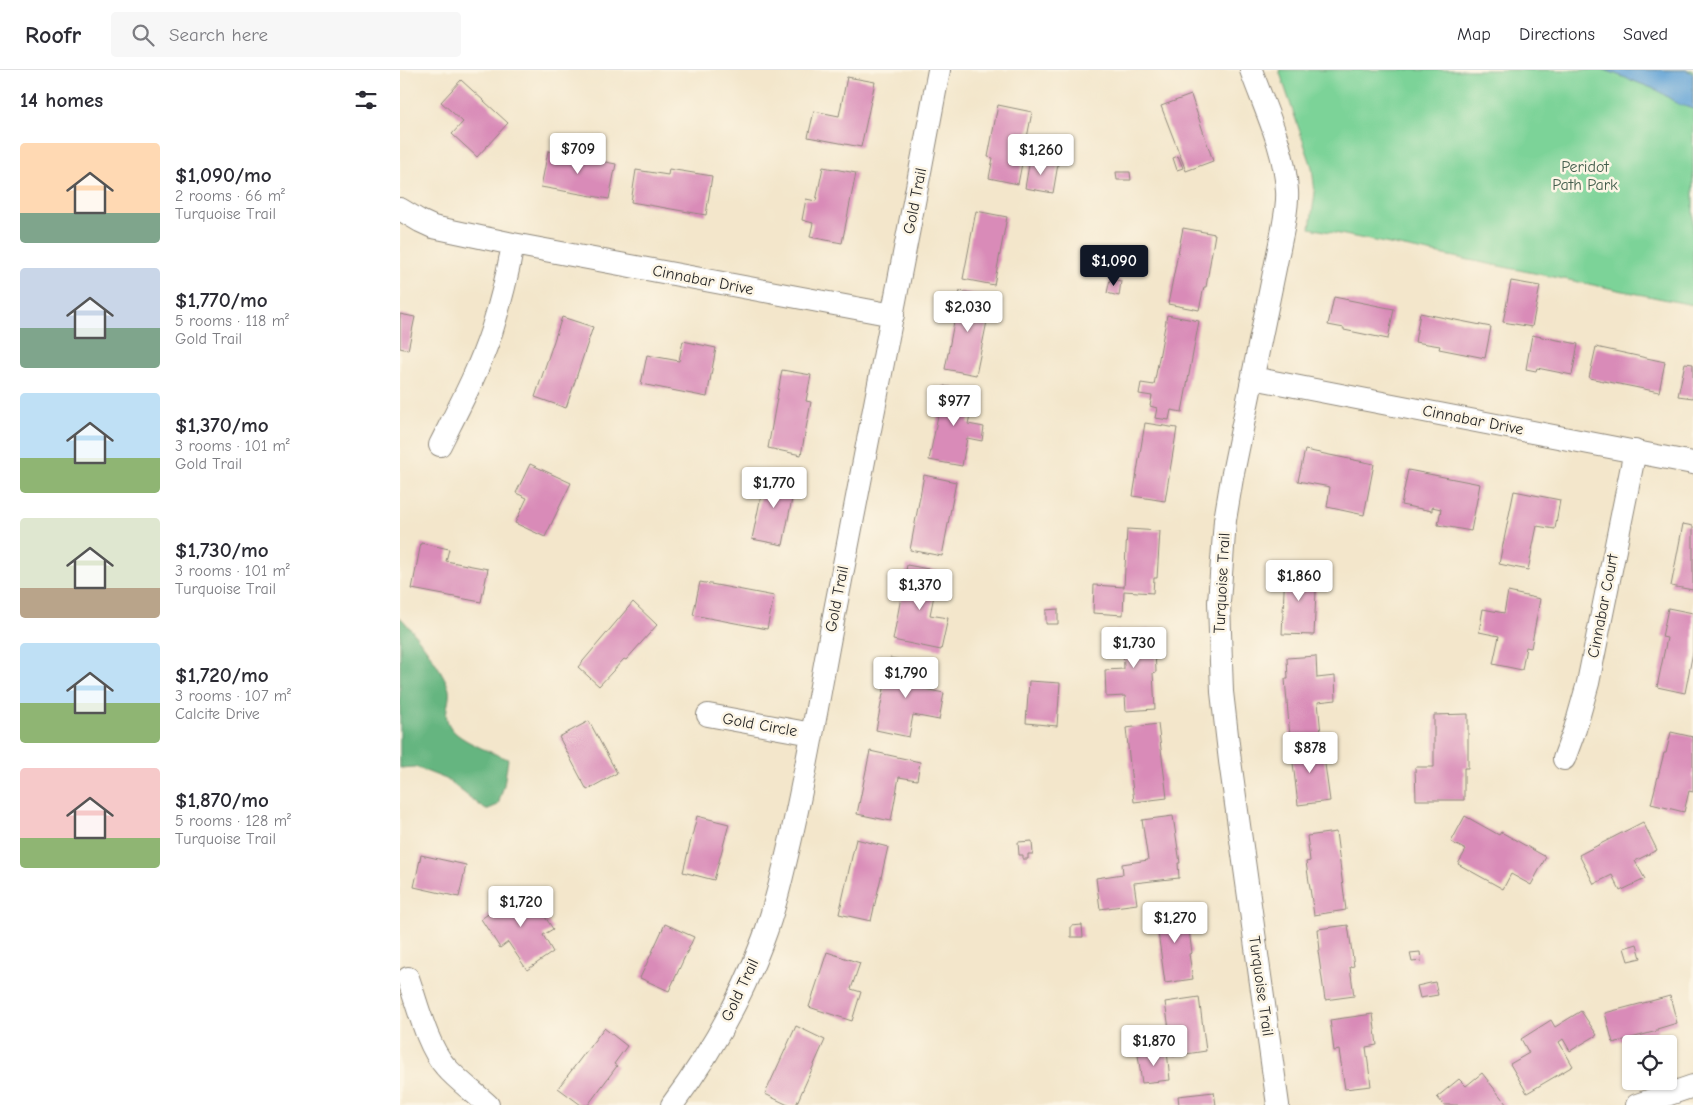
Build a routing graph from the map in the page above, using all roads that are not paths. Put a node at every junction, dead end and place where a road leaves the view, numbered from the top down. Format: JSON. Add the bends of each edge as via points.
{"nodes":[{"id":1,"x":939,"y":70,"type":"edge"},
{"id":2,"x":1251,"y":70,"type":"edge"},
{"id":3,"x":400,"y":209,"type":"edge"},
{"id":4,"x":513,"y":244,"type":"junction"},
{"id":5,"x":893,"y":316,"type":"junction"},
{"id":6,"x":1253,"y":378,"type":"junction"},
{"id":7,"x":440,"y":445,"type":"dead end"},
{"id":8,"x":1635,"y":451,"type":"junction"},
{"id":9,"x":1693,"y":463,"type":"edge"},
{"id":10,"x":708,"y":715,"type":"dead end"},
{"id":11,"x":812,"y":734,"type":"junction"},
{"id":12,"x":1564,"y":759,"type":"dead end"},
{"id":13,"x":408,"y":978,"type":"dead end"},
{"id":14,"x":1693,"y":1086,"type":"edge"},
{"id":15,"x":488,"y":1105,"type":"edge"},
{"id":16,"x":672,"y":1105,"type":"edge"},
{"id":17,"x":1278,"y":1105,"type":"edge"},
{"id":18,"x":1637,"y":1105,"type":"edge"}],
"edges":[{"from":1,"to":5,"type":"street","name":"Gold Trail"},
{"from":2,"to":6,"type":"street","name":"Turquoise Trail","via":[[1281,153],[1287,193],[1283,229]]},
{"from":3,"to":4,"type":"street","name":"Cinnabar Drive","via":[[433,227]]},
{"from":4,"to":5,"type":"street","name":"Cinnabar Drive"},
{"from":4,"to":7,"type":"street","via":[[492,330]]},
{"from":5,"to":11,"type":"street","name":"Gold Trail"},
{"from":6,"to":8,"type":"street","name":"Cinnabar Drive"},
{"from":6,"to":17,"type":"street","name":"Turquoise Trail","via":[[1225,520],[1219,602],[1220,644],[1230,761]]},
{"from":8,"to":9,"type":"street","name":"Cinnabar Drive"},
{"from":8,"to":12,"type":"street","name":"Cinnabar Court","via":[[1588,683]]},
{"from":10,"to":11,"type":"street","name":"Gold Circle"},
{"from":11,"to":16,"type":"street","name":"Gold Trail","via":[[794,826],[763,940],[718,1035]]},
{"from":13,"to":15,"type":"street","via":[[426,1030],[444,1066]]},
{"from":14,"to":18,"type":"street"}]}
